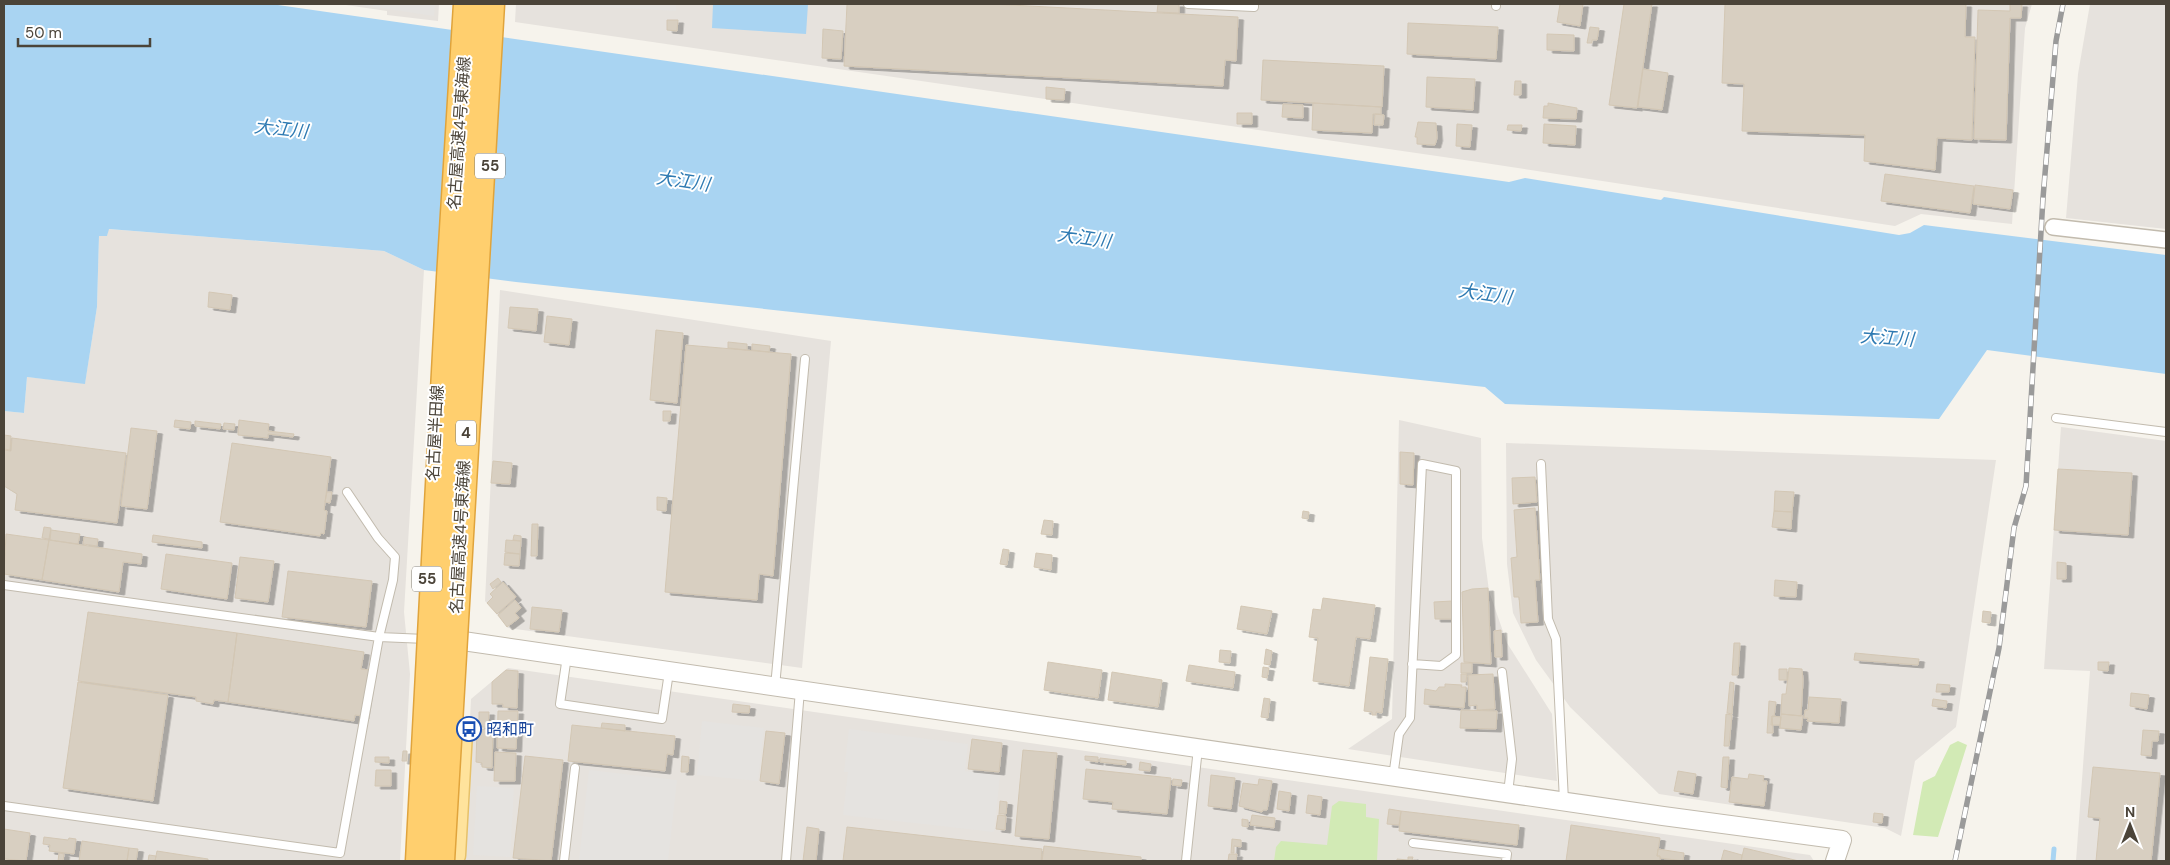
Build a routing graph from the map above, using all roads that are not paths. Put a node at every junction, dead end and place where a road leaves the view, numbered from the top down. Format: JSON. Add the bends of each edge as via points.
{"nodes":[{"id":1,"x":457,"y":4,"type":"edge"},
{"id":2,"x":467,"y":4,"type":"edge"},
{"id":3,"x":498,"y":4,"type":"edge"},
{"id":4,"x":1188,"y":4,"type":"edge"},
{"id":5,"x":1254,"y":4,"type":"edge"},
{"id":6,"x":494,"y":16,"type":"edge"},
{"id":7,"x":2053,"y":227,"type":"dead end"},
{"id":8,"x":2166,"y":240,"type":"edge"},
{"id":9,"x":805,"y":359,"type":"dead end"},
{"id":10,"x":2056,"y":418,"type":"dead end"},
{"id":11,"x":2166,"y":432,"type":"edge"},
{"id":12,"x":1541,"y":464,"type":"dead end"},
{"id":13,"x":347,"y":492,"type":"dead end"},
{"id":14,"x":4,"y":585,"type":"edge"},
{"id":15,"x":378,"y":637,"type":"junction"},
{"id":16,"x":443,"y":640,"type":"junction"},
{"id":17,"x":567,"y":656,"type":"junction"},
{"id":18,"x":1412,"y":664,"type":"junction"},
{"id":19,"x":670,"y":671,"type":"junction"},
{"id":20,"x":1502,"y":672,"type":"dead end"},
{"id":21,"x":774,"y":686,"type":"junction"},
{"id":22,"x":800,"y":690,"type":"junction"},
{"id":23,"x":1198,"y":748,"type":"junction"},
{"id":24,"x":575,"y":768,"type":"dead end"},
{"id":25,"x":1393,"y":776,"type":"junction"},
{"id":26,"x":1508,"y":793,"type":"junction"},
{"id":27,"x":1564,"y":801,"type":"junction"},
{"id":28,"x":4,"y":806,"type":"edge"},
{"id":29,"x":1413,"y":843,"type":"dead end"},
{"id":30,"x":409,"y":861,"type":"edge"},
{"id":31,"x":419,"y":861,"type":"edge"},
{"id":32,"x":441,"y":861,"type":"edge"},
{"id":33,"x":454,"y":861,"type":"edge"},
{"id":34,"x":564,"y":861,"type":"edge"},
{"id":35,"x":786,"y":861,"type":"edge"},
{"id":36,"x":1186,"y":861,"type":"edge"},
{"id":37,"x":1506,"y":861,"type":"edge"},
{"id":38,"x":1835,"y":861,"type":"edge"}],
"edges":[{"from":1,"to":16,"type":"main road","name":"名古屋半田線","number":"55","via":[[442,296]]},
{"from":2,"to":31,"type":"highway","name":"名古屋高速4号東海線","number":"4","bridge":true},
{"from":3,"to":6,"type":"main road","name":"名古屋半田線","number":"55"},
{"from":4,"to":5,"type":"lane","via":[[1254,7]]},
{"from":6,"to":16,"type":"main road","name":"名古屋半田線","number":"55","via":[[483,303]]},
{"from":6,"to":32,"type":"highway","name":"名古屋高速4号東海線","number":"4","bridge":true},
{"from":7,"to":8,"type":"street"},
{"from":9,"to":21,"type":"lane"},
{"from":10,"to":11,"type":"lane"},
{"from":12,"to":27,"type":"lane","via":[[1548,619],[1556,639]]},
{"from":13,"to":15,"type":"lane","via":[[395,557],[394,580]]},
{"from":14,"to":15,"type":"lane"},
{"from":15,"to":16,"type":"lane"},
{"from":15,"to":28,"type":"lane","via":[[340,853]]},
{"from":16,"to":17,"type":"street"},
{"from":16,"to":30,"type":"main road","name":"名古屋半田線","number":"55"},
{"from":16,"to":33,"type":"main road","name":"名古屋半田線","number":"55","via":[[460,768]]},
{"from":17,"to":19,"type":"street"},
{"from":17,"to":19,"type":"lane","via":[[560,704],[662,719]]},
{"from":18,"to":18,"type":"lane","via":[[1413,654],[1422,464],[1456,471],[1456,656],[1440,666]]},
{"from":18,"to":25,"type":"lane","via":[[1410,718],[1399,734]]},
{"from":19,"to":21,"type":"street"},
{"from":20,"to":26,"type":"lane","via":[[1512,759]]},
{"from":21,"to":22,"type":"street"},
{"from":22,"to":23,"type":"street"},
{"from":22,"to":35,"type":"lane"},
{"from":23,"to":25,"type":"street"},
{"from":23,"to":36,"type":"lane"},
{"from":24,"to":34,"type":"lane"},
{"from":25,"to":26,"type":"street"},
{"from":26,"to":27,"type":"street"},
{"from":27,"to":38,"type":"street","via":[[1842,840]]},
{"from":29,"to":37,"type":"lane","via":[[1507,854]]}]}
